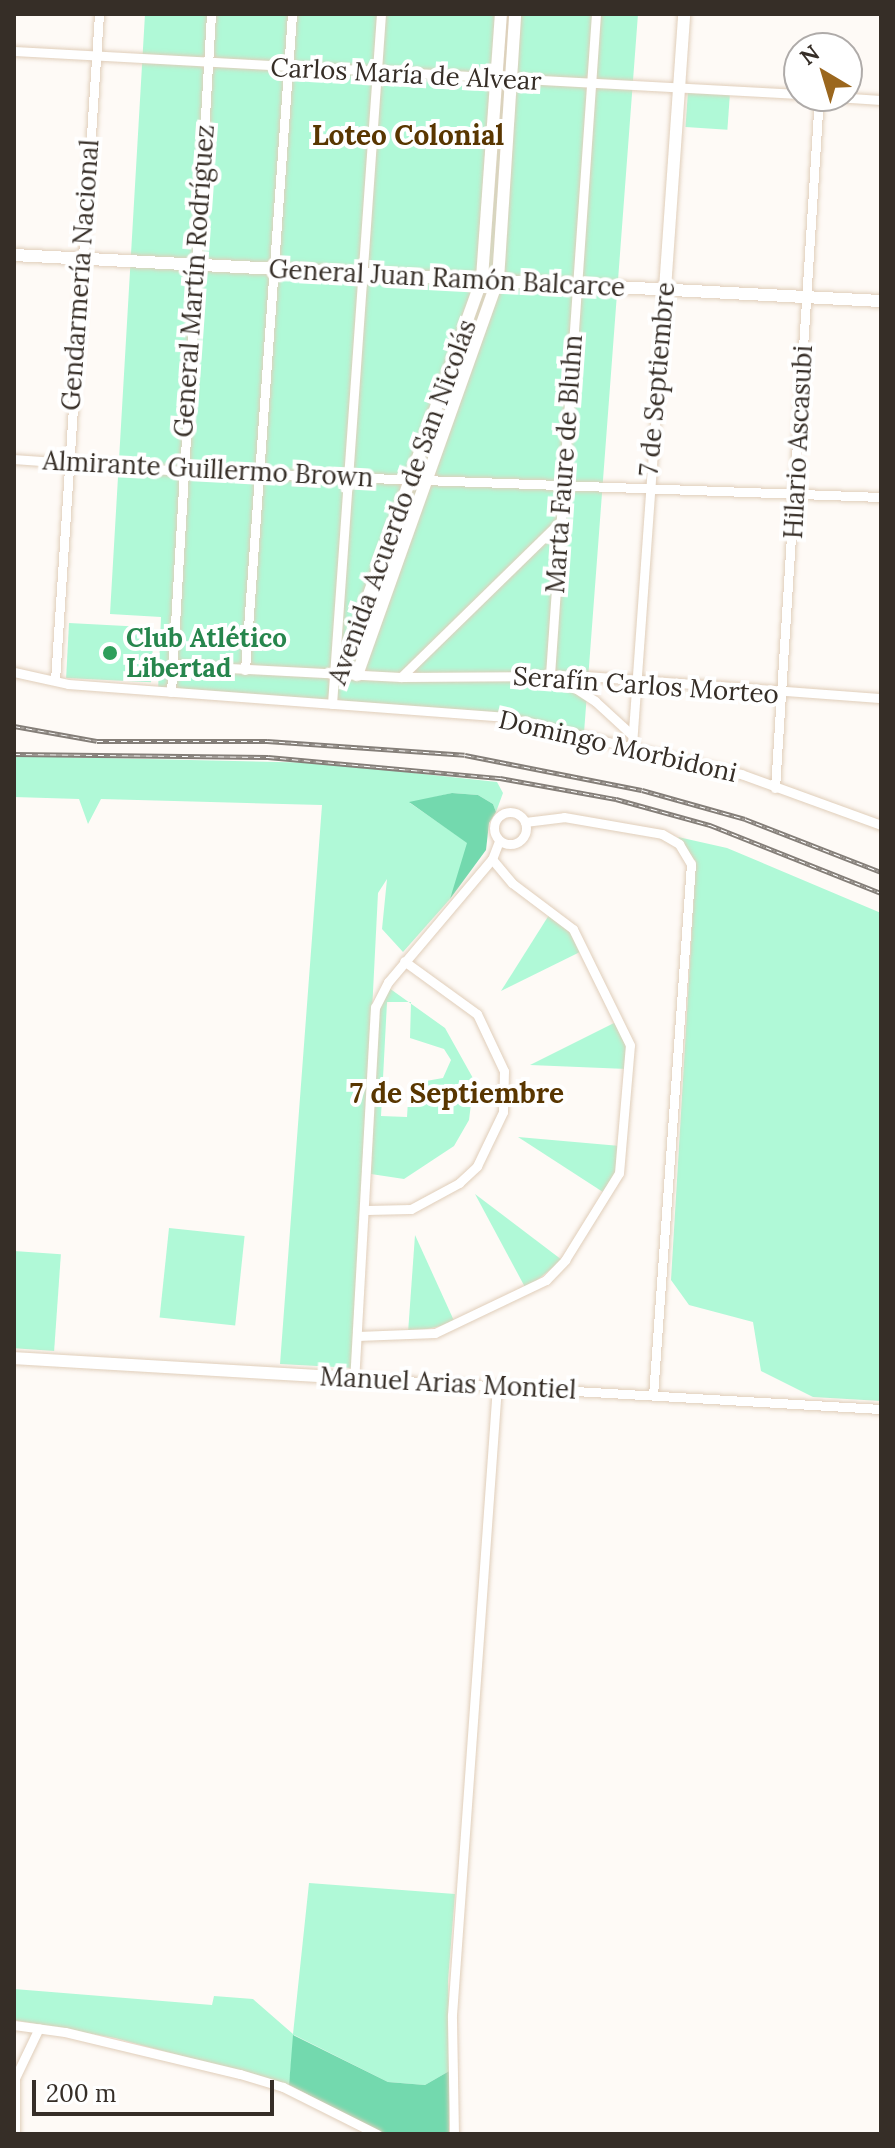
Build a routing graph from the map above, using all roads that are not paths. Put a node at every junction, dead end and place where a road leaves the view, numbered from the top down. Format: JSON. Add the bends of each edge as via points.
{"nodes":[{"id":1,"x":99,"y":14,"type":"edge"},
{"id":2,"x":211,"y":14,"type":"edge"},
{"id":3,"x":292,"y":14,"type":"edge"},
{"id":4,"x":381,"y":14,"type":"edge"},
{"id":5,"x":501,"y":14,"type":"edge"},
{"id":6,"x":515,"y":14,"type":"edge"},
{"id":7,"x":596,"y":14,"type":"edge"},
{"id":8,"x":684,"y":14,"type":"edge"},
{"id":9,"x":14,"y":51,"type":"edge"},
{"id":10,"x":96,"y":57,"type":"junction"},
{"id":11,"x":207,"y":64,"type":"junction"},
{"id":12,"x":287,"y":69,"type":"junction"},
{"id":13,"x":376,"y":74,"type":"junction"},
{"id":14,"x":503,"y":78,"type":"junction"},
{"id":15,"x":592,"y":81,"type":"junction"},
{"id":16,"x":680,"y":86,"type":"junction"},
{"id":17,"x":783,"y":93,"type":"edge"},
{"id":18,"x":819,"y":112,"type":"edge"},
{"id":19,"x":14,"y":255,"type":"edge"},
{"id":20,"x":83,"y":260,"type":"junction"},
{"id":21,"x":198,"y":267,"type":"junction"},
{"id":22,"x":270,"y":269,"type":"junction"},
{"id":23,"x":363,"y":275,"type":"junction"},
{"id":24,"x":482,"y":278,"type":"junction"},
{"id":25,"x":498,"y":280,"type":"junction"},
{"id":26,"x":578,"y":284,"type":"junction"},
{"id":27,"x":665,"y":289,"type":"junction"},
{"id":28,"x":807,"y":297,"type":"junction"},
{"id":29,"x":881,"y":301,"type":"edge"},
{"id":30,"x":14,"y":459,"type":"edge"},
{"id":31,"x":65,"y":463,"type":"junction"},
{"id":32,"x":182,"y":471,"type":"junction"},
{"id":33,"x":257,"y":471,"type":"junction"},
{"id":34,"x":349,"y":475,"type":"junction"},
{"id":35,"x":410,"y":479,"type":"junction"},
{"id":36,"x":425,"y":479,"type":"junction"},
{"id":37,"x":562,"y":484,"type":"junction"},
{"id":38,"x":648,"y":485,"type":"junction"},
{"id":39,"x":796,"y":492,"type":"junction"},
{"id":40,"x":881,"y":497,"type":"edge"},
{"id":41,"x":560,"y":522,"type":"junction"},
{"id":42,"x":172,"y":665,"type":"junction"},
{"id":43,"x":245,"y":670,"type":"junction"},
{"id":44,"x":14,"y":672,"type":"edge"},
{"id":45,"x":335,"y":674,"type":"junction"},
{"id":46,"x":357,"y":675,"type":"junction"},
{"id":47,"x":553,"y":675,"type":"junction"},
{"id":48,"x":401,"y":677,"type":"junction"},
{"id":49,"x":55,"y":680,"type":"junction"},
{"id":50,"x":634,"y":680,"type":"junction"},
{"id":51,"x":171,"y":692,"type":"junction"},
{"id":52,"x":782,"y":693,"type":"junction"},
{"id":53,"x":881,"y":698,"type":"edge"},
{"id":54,"x":332,"y":704,"type":"junction"},
{"id":55,"x":632,"y":740,"type":"junction"},
{"id":56,"x":775,"y":788,"type":"junction"},
{"id":57,"x":881,"y":817,"type":"edge"},
{"id":58,"x":525,"y":822,"type":"junction"},
{"id":59,"x":881,"y":825,"type":"edge"},
{"id":60,"x":499,"y":841,"type":"junction"},
{"id":61,"x":492,"y":859,"type":"junction"},
{"id":62,"x":404,"y":961,"type":"junction"},
{"id":63,"x":367,"y":1210,"type":"junction"},
{"id":64,"x":357,"y":1336,"type":"junction"},
{"id":65,"x":14,"y":1358,"type":"edge"},
{"id":66,"x":354,"y":1378,"type":"junction"},
{"id":67,"x":497,"y":1386,"type":"junction"},
{"id":68,"x":653,"y":1395,"type":"junction"},
{"id":69,"x":881,"y":1409,"type":"edge"},
{"id":70,"x":14,"y":2025,"type":"edge"},
{"id":71,"x":39,"y":2028,"type":"junction"},
{"id":72,"x":14,"y":2078,"type":"edge"},
{"id":73,"x":15,"y":2134,"type":"edge"},
{"id":74,"x":377,"y":2134,"type":"edge"},
{"id":75,"x":454,"y":2134,"type":"edge"}],
"edges":[{"from":1,"to":10,"type":"street","name":"Gendarmería Nacional"},
{"from":2,"to":11,"type":"street","name":"General Martín Rodríguez"},
{"from":3,"to":12,"type":"street"},
{"from":4,"to":13,"type":"street"},
{"from":5,"to":14,"type":"street","name":"Avenida Acuerdo de San Nicolás"},
{"from":6,"to":14,"type":"street","name":"Avenida Acuerdo de San Nicolás"},
{"from":7,"to":15,"type":"street","name":"Marta Faure de Bluhn"},
{"from":8,"to":16,"type":"street","name":"7 de Septiembre"},
{"from":9,"to":10,"type":"street","name":"Carlos María de Alvear"},
{"from":10,"to":11,"type":"street","name":"Carlos María de Alvear"},
{"from":10,"to":20,"type":"street","name":"Gendarmería Nacional"},
{"from":11,"to":12,"type":"street","name":"Carlos María de Alvear"},
{"from":11,"to":21,"type":"street","name":"General Martín Rodríguez"},
{"from":12,"to":13,"type":"street","name":"Carlos María de Alvear"},
{"from":12,"to":22,"type":"street"},
{"from":13,"to":14,"type":"street","name":"Carlos María de Alvear"},
{"from":13,"to":23,"type":"street"},
{"from":14,"to":15,"type":"street","name":"Carlos María de Alvear"},
{"from":14,"to":24,"type":"street","name":"Avenida Acuerdo de San Nicolás"},
{"from":14,"to":25,"type":"street","name":"Avenida Acuerdo de San Nicolás"},
{"from":15,"to":16,"type":"street","name":"Carlos María de Alvear"},
{"from":15,"to":26,"type":"street","name":"Marta Faure de Bluhn"},
{"from":16,"to":17,"type":"street","name":"Carlos María de Alvear"},
{"from":16,"to":27,"type":"street","name":"7 de Septiembre"},
{"from":18,"to":28,"type":"street","name":"Hilario Ascasubi"},
{"from":19,"to":20,"type":"street","name":"General Juan Ramón Balcarce"},
{"from":20,"to":21,"type":"street","name":"General Juan Ramón Balcarce"},
{"from":20,"to":31,"type":"street","name":"Gendarmería Nacional"},
{"from":21,"to":22,"type":"street","name":"General Juan Ramón Balcarce"},
{"from":21,"to":32,"type":"street","name":"General Martín Rodríguez"},
{"from":22,"to":23,"type":"street","name":"General Juan Ramón Balcarce"},
{"from":22,"to":33,"type":"street"},
{"from":23,"to":24,"type":"street","name":"General Juan Ramón Balcarce"},
{"from":23,"to":34,"type":"street"},
{"from":24,"to":25,"type":"street","name":"General Juan Ramón Balcarce"},
{"from":24,"to":35,"type":"street","name":"Avenida Acuerdo de San Nicolás"},
{"from":25,"to":26,"type":"street","name":"General Juan Ramón Balcarce"},
{"from":25,"to":36,"type":"street","name":"Avenida Acuerdo de San Nicolás"},
{"from":26,"to":27,"type":"street","name":"General Juan Ramón Balcarce"},
{"from":26,"to":37,"type":"street","name":"Marta Faure de Bluhn"},
{"from":27,"to":28,"type":"street","name":"General Juan Ramón Balcarce"},
{"from":27,"to":38,"type":"street","name":"7 de Septiembre"},
{"from":28,"to":29,"type":"street","name":"General Juan Ramón Balcarce"},
{"from":28,"to":39,"type":"street","name":"Hilario Ascasubi"},
{"from":30,"to":31,"type":"street","name":"Almirante Guillermo Brown"},
{"from":31,"to":32,"type":"street","name":"Almirante Guillermo Brown"},
{"from":31,"to":49,"type":"street","name":"Gendarmería Nacional"},
{"from":32,"to":33,"type":"street","name":"Almirante Guillermo Brown"},
{"from":32,"to":42,"type":"street","name":"General Martín Rodríguez"},
{"from":33,"to":34,"type":"street","name":"Almirante Guillermo Brown"},
{"from":33,"to":43,"type":"street"},
{"from":34,"to":35,"type":"street","name":"Almirante Guillermo Brown"},
{"from":34,"to":45,"type":"street"},
{"from":35,"to":36,"type":"street","name":"Almirante Guillermo Brown"},
{"from":35,"to":45,"type":"street","name":"Avenida Acuerdo de San Nicolás","via":[[348,653]]},
{"from":36,"to":37,"type":"street","name":"Almirante Guillermo Brown"},
{"from":36,"to":46,"type":"street","name":"Avenida Acuerdo de San Nicolás"},
{"from":37,"to":38,"type":"street","name":"Almirante Guillermo Brown"},
{"from":37,"to":41,"type":"street","name":"Marta Faure de Bluhn"},
{"from":38,"to":39,"type":"street","name":"Almirante Guillermo Brown"},
{"from":38,"to":50,"type":"street","name":"7 de Septiembre"},
{"from":39,"to":40,"type":"street","name":"Almirante Guillermo Brown"},
{"from":39,"to":52,"type":"street","name":"Hilario Ascasubi"},
{"from":41,"to":47,"type":"street","name":"Marta Faure de Bluhn"},
{"from":41,"to":48,"type":"street"},
{"from":42,"to":43,"type":"street","name":"Serafín Carlos Morteo"},
{"from":42,"to":51,"type":"street","name":"General Martín Rodríguez"},
{"from":43,"to":45,"type":"street","name":"Serafín Carlos Morteo"},
{"from":44,"to":49,"type":"street","name":"Domingo Morbidoni"},
{"from":45,"to":46,"type":"street","name":"Serafín Carlos Morteo"},
{"from":45,"to":54,"type":"street","name":"Avenida Acuerdo de San Nicolás"},
{"from":46,"to":48,"type":"street","name":"Serafín Carlos Morteo"},
{"from":47,"to":48,"type":"street","name":"Serafín Carlos Morteo"},
{"from":47,"to":50,"type":"street","name":"Serafín Carlos Morteo"},
{"from":47,"to":55,"type":"street","via":[[595,701]]},
{"from":49,"to":51,"type":"street","name":"Domingo Morbidoni"},
{"from":50,"to":52,"type":"street","name":"Serafín Carlos Morteo"},
{"from":50,"to":55,"type":"street","name":"7 de Septiembre"},
{"from":51,"to":54,"type":"street","name":"Domingo Morbidoni"},
{"from":52,"to":53,"type":"street","name":"Serafín Carlos Morteo"},
{"from":52,"to":56,"type":"street","name":"Hilario Ascasubi"},
{"from":54,"to":55,"type":"street","name":"Domingo Morbidoni","via":[[504,717]]},
{"from":55,"to":56,"type":"street","name":"Domingo Morbidoni"},
{"from":56,"to":59,"type":"street","name":"Domingo Morbidoni"},
{"from":57,"to":59,"type":"street"},
{"from":58,"to":60,"type":"street","via":[[521,840],[510,845]]},
{"from":58,"to":60,"type":"street","via":[[513,812],[499,816],[493,828]]},
{"from":58,"to":68,"type":"street","via":[[564,817],[662,834],[679,844],[691,864]]},
{"from":60,"to":61,"type":"street"},
{"from":61,"to":62,"type":"street"},
{"from":61,"to":64,"type":"street","via":[[512,883],[573,929],[630,1045],[619,1173],[587,1228],[546,1280],[435,1333]]},
{"from":62,"to":63,"type":"street","via":[[375,1007]]},
{"from":62,"to":63,"type":"street","via":[[477,1014],[504,1071],[503,1112],[481,1159],[459,1183],[411,1209]]},
{"from":63,"to":64,"type":"street"},
{"from":64,"to":66,"type":"street"},
{"from":65,"to":66,"type":"street","name":"Manuel Arias Montiel"},
{"from":66,"to":67,"type":"street","name":"Manuel Arias Montiel"},
{"from":67,"to":68,"type":"street","name":"Manuel Arias Montiel"},
{"from":67,"to":75,"type":"street","via":[[452,2015]]},
{"from":68,"to":69,"type":"street","name":"Manuel Arias Montiel"},
{"from":70,"to":71,"type":"street"},
{"from":71,"to":72,"type":"street"},
{"from":71,"to":74,"type":"street","via":[[269,2083]]},
{"from":72,"to":73,"type":"street"}]}
